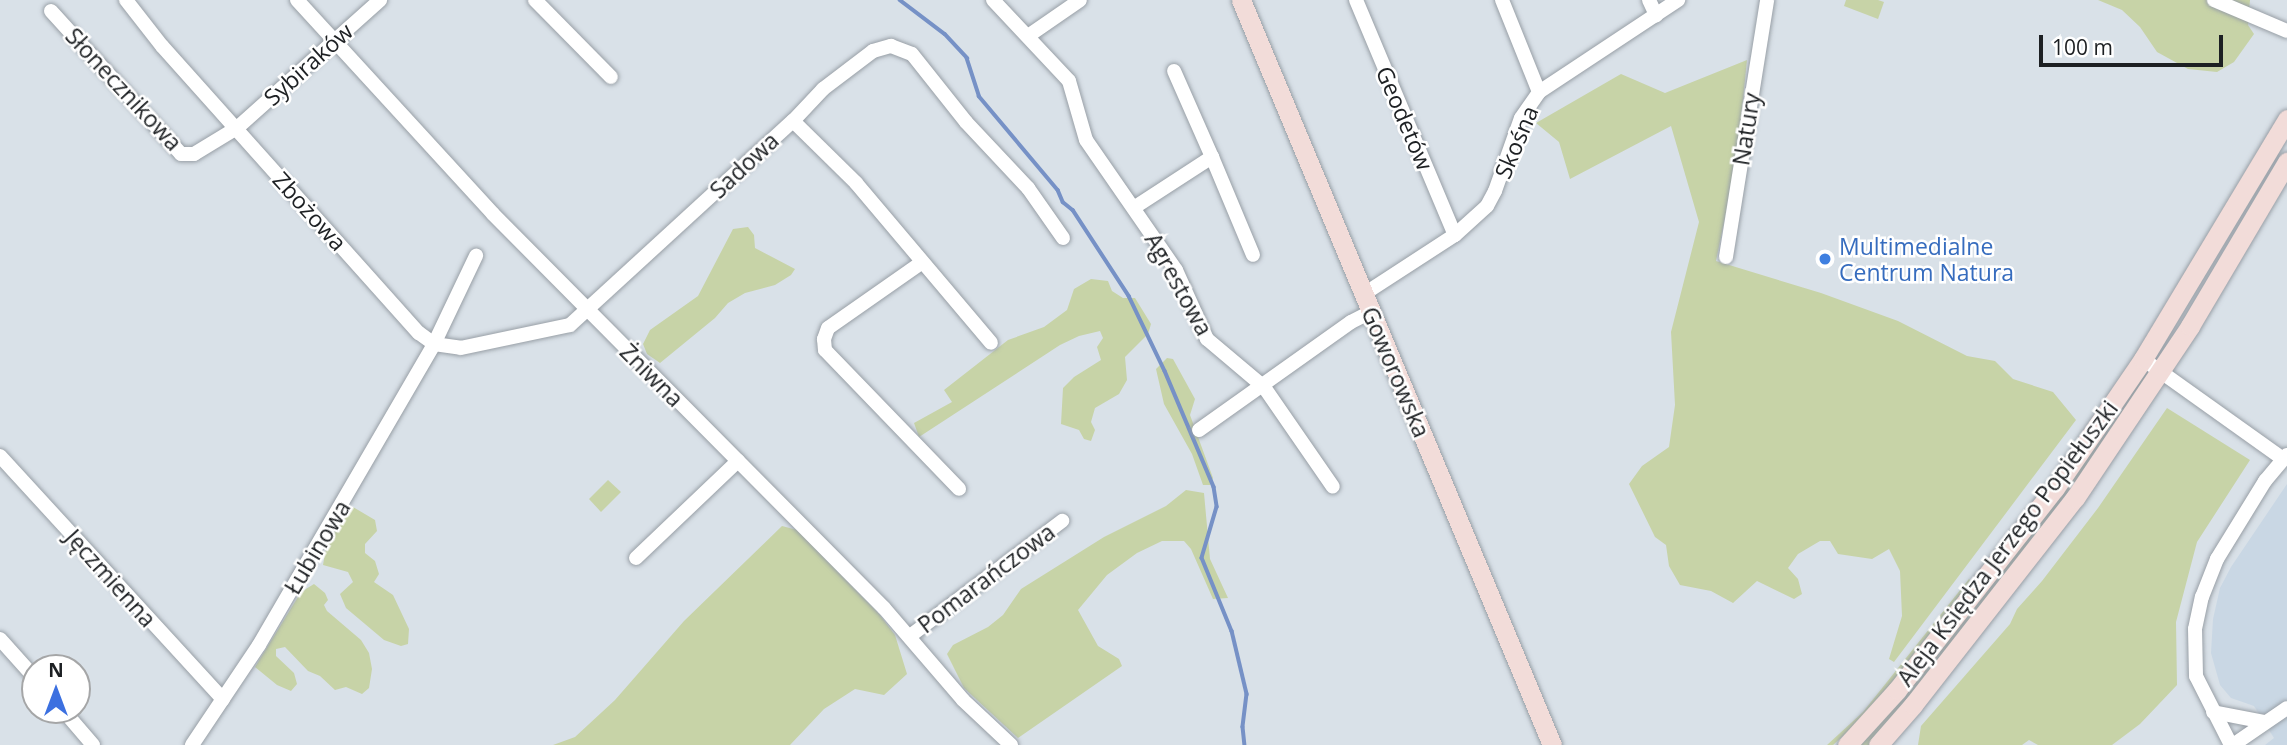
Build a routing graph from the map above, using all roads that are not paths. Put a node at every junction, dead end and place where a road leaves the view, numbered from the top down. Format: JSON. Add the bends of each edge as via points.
{"nodes":[{"id":1,"x":126,"y":0,"type":"edge"},
{"id":2,"x":297,"y":0,"type":"edge"},
{"id":3,"x":380,"y":0,"type":"edge"},
{"id":4,"x":535,"y":0,"type":"edge"},
{"id":5,"x":993,"y":0,"type":"edge"},
{"id":6,"x":1080,"y":0,"type":"edge"},
{"id":7,"x":1241,"y":0,"type":"edge"},
{"id":8,"x":1356,"y":0,"type":"edge"},
{"id":9,"x":1502,"y":0,"type":"edge"},
{"id":10,"x":1649,"y":0,"type":"edge"},
{"id":11,"x":1678,"y":0,"type":"edge"},
{"id":12,"x":1767,"y":0,"type":"edge"},
{"id":13,"x":2214,"y":0,"type":"edge"},
{"id":14,"x":51,"y":11,"type":"dead end"},
{"id":15,"x":1656,"y":15,"type":"junction"},
{"id":16,"x":2287,"y":31,"type":"edge"},
{"id":17,"x":1028,"y":36,"type":"junction"},
{"id":18,"x":333,"y":40,"type":"junction"},
{"id":19,"x":1174,"y":71,"type":"dead end"},
{"id":20,"x":611,"y":77,"type":"dead end"},
{"id":21,"x":1539,"y":92,"type":"junction"},
{"id":22,"x":2287,"y":119,"type":"edge"},
{"id":23,"x":793,"y":121,"type":"junction"},
{"id":24,"x":237,"y":128,"type":"junction"},
{"id":25,"x":1212,"y":157,"type":"junction"},
{"id":26,"x":2287,"y":162,"type":"edge"},
{"id":27,"x":1135,"y":207,"type":"junction"},
{"id":28,"x":1455,"y":235,"type":"junction"},
{"id":29,"x":1063,"y":238,"type":"dead end"},
{"id":30,"x":1253,"y":255,"type":"dead end"},
{"id":31,"x":477,"y":256,"type":"dead end"},
{"id":32,"x":1726,"y":257,"type":"dead end"},
{"id":33,"x":921,"y":263,"type":"junction"},
{"id":34,"x":1367,"y":303,"type":"junction"},
{"id":35,"x":588,"y":311,"type":"junction"},
{"id":36,"x":991,"y":343,"type":"dead end"},
{"id":37,"x":434,"y":344,"type":"junction"},
{"id":38,"x":2143,"y":359,"type":"junction"},
{"id":39,"x":2159,"y":374,"type":"junction"},
{"id":40,"x":1264,"y":387,"type":"junction"},
{"id":41,"x":1199,"y":430,"type":"dead end"},
{"id":42,"x":0,"y":456,"type":"edge"},
{"id":43,"x":2285,"y":457,"type":"edge"},
{"id":44,"x":738,"y":461,"type":"junction"},
{"id":45,"x":1333,"y":486,"type":"dead end"},
{"id":46,"x":959,"y":489,"type":"dead end"},
{"id":47,"x":1062,"y":521,"type":"dead end"},
{"id":48,"x":636,"y":558,"type":"dead end"},
{"id":49,"x":910,"y":636,"type":"junction"},
{"id":50,"x":0,"y":639,"type":"edge"},
{"id":51,"x":21,"y":662,"type":"edge"},
{"id":52,"x":223,"y":699,"type":"junction"},
{"id":53,"x":2287,"y":708,"type":"edge"},
{"id":54,"x":2213,"y":712,"type":"junction"},
{"id":55,"x":2265,"y":722,"type":"junction"},
{"id":56,"x":74,"y":724,"type":"edge"},
{"id":57,"x":93,"y":745,"type":"edge"},
{"id":58,"x":192,"y":745,"type":"edge"},
{"id":59,"x":1011,"y":745,"type":"edge"},
{"id":60,"x":1552,"y":745,"type":"edge"},
{"id":61,"x":1847,"y":745,"type":"edge"},
{"id":62,"x":1878,"y":745,"type":"edge"},
{"id":63,"x":2232,"y":745,"type":"edge"}],
"edges":[{"from":1,"to":24,"type":"street","name":"Zbożowa"},
{"from":2,"to":18,"type":"street","name":"Żniwna"},
{"from":3,"to":18,"type":"street","name":"Sybiraków"},
{"from":4,"to":20,"type":"street"},
{"from":5,"to":17,"type":"street","name":"Agrestowa"},
{"from":6,"to":17,"type":"street"},
{"from":7,"to":34,"type":"main road","name":"Goworowska"},
{"from":8,"to":28,"type":"street","name":"Geodetów"},
{"from":9,"to":21,"type":"street"},
{"from":10,"to":15,"type":"street"},
{"from":11,"to":15,"type":"street","name":"Skośna"},
{"from":12,"to":32,"type":"street","name":"Natury"},
{"from":13,"to":16,"type":"street"},
{"from":14,"to":24,"type":"street","name":"Słonecznikowa","via":[[181,154],[194,154]]},
{"from":15,"to":21,"type":"street","name":"Skośna"},
{"from":17,"to":27,"type":"street","name":"Agrestowa","via":[[1071,84],[1086,140]]},
{"from":18,"to":24,"type":"street","name":"Sybiraków"},
{"from":18,"to":35,"type":"street","name":"Żniwna"},
{"from":19,"to":25,"type":"street"},
{"from":21,"to":28,"type":"street","name":"Skośna","via":[[1521,118],[1495,191],[1476,218]]},
{"from":22,"to":38,"type":"main road","name":"Aleja Księdza Jerzego Popiełuszki"},
{"from":23,"to":29,"type":"street","name":"Sadowa","via":[[823,89],[873,51],[891,46],[912,54],[966,122],[1028,188]]},
{"from":23,"to":33,"type":"street","via":[[856,183]]},
{"from":23,"to":35,"type":"street","name":"Sadowa"},
{"from":24,"to":37,"type":"street","name":"Zbożowa","via":[[419,333]]},
{"from":25,"to":27,"type":"street","name":"Agrestowa"},
{"from":25,"to":30,"type":"street"},
{"from":26,"to":39,"type":"main road","name":"Aleja Księdza Jerzego Popiełuszki"},
{"from":27,"to":40,"type":"street","name":"Agrestowa","via":[[1176,270],[1207,339]]},
{"from":28,"to":34,"type":"street","name":"Skośna"},
{"from":31,"to":37,"type":"street"},
{"from":33,"to":36,"type":"street"},
{"from":33,"to":46,"type":"street","via":[[828,328],[825,350]]},
{"from":34,"to":40,"type":"street","via":[[1351,322]]},
{"from":34,"to":60,"type":"main road","name":"Goworowska"},
{"from":35,"to":37,"type":"street","name":"Sadowa","via":[[564,327],[461,348]]},
{"from":35,"to":44,"type":"street","name":"Żniwna"},
{"from":37,"to":52,"type":"street","name":"Łubinowa","via":[[309,562]]},
{"from":38,"to":39,"type":"street"},
{"from":38,"to":61,"type":"main road","name":"Aleja Księdza Jerzego Popiełuszki","via":[[2017,539],[1897,690]]},
{"from":39,"to":43,"type":"street"},
{"from":39,"to":62,"type":"main road","name":"Aleja Księdza Jerzego Popiełuszki","via":[[2035,551]]},
{"from":40,"to":41,"type":"street"},
{"from":40,"to":45,"type":"street","name":"Agrestowa"},
{"from":42,"to":52,"type":"street","name":"Jęczmienna"},
{"from":43,"to":54,"type":"street","via":[[2217,559],[2202,597],[2193,645],[2196,676]]},
{"from":44,"to":48,"type":"street"},
{"from":44,"to":49,"type":"street","name":"Żniwna"},
{"from":47,"to":49,"type":"street","name":"Pomarańczowa"},
{"from":49,"to":59,"type":"street","name":"Żniwna","via":[[963,700]]},
{"from":50,"to":51,"type":"street"},
{"from":52,"to":58,"type":"street","name":"Łubinowa"},
{"from":53,"to":55,"type":"street"},
{"from":54,"to":55,"type":"street"},
{"from":54,"to":63,"type":"street"},
{"from":55,"to":63,"type":"street"},
{"from":56,"to":57,"type":"street"}]}
